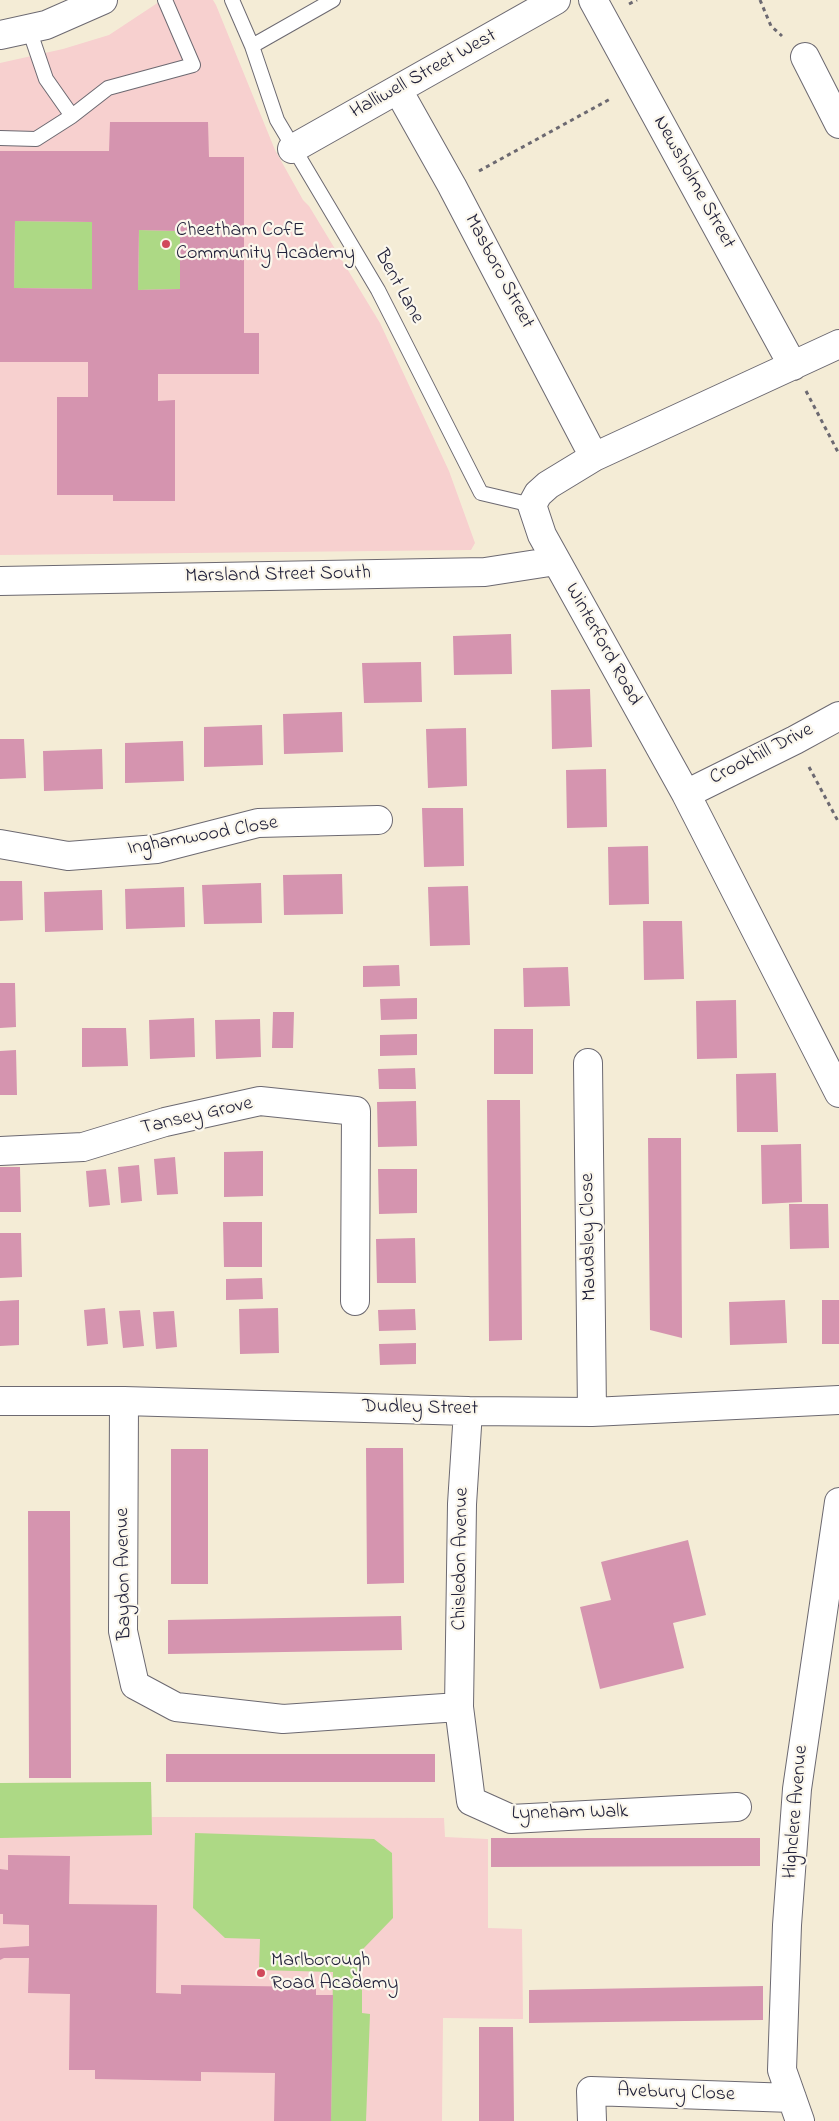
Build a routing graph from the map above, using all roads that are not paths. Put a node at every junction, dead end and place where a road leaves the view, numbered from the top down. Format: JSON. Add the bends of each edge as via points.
{"nodes":[{"id":1,"x":103,"y":0,"type":"edge"},
{"id":2,"x":165,"y":0,"type":"edge"},
{"id":3,"x":232,"y":0,"type":"edge"},
{"id":4,"x":334,"y":0,"type":"edge"},
{"id":5,"x":556,"y":0,"type":"edge"},
{"id":6,"x":593,"y":0,"type":"edge"},
{"id":7,"x":29,"y":29,"type":"junction"},
{"id":8,"x":0,"y":33,"type":"edge"},
{"id":9,"x":252,"y":46,"type":"junction"},
{"id":10,"x":805,"y":57,"type":"road end"},
{"id":11,"x":398,"y":90,"type":"junction"},
{"id":12,"x":72,"y":116,"type":"junction"},
{"id":13,"x":839,"y":124,"type":"edge"},
{"id":14,"x":0,"y":138,"type":"edge"},
{"id":15,"x":292,"y":149,"type":"junction"},
{"id":16,"x":839,"y":344,"type":"edge"},
{"id":17,"x":793,"y":366,"type":"junction"},
{"id":18,"x":594,"y":457,"type":"junction"},
{"id":19,"x":532,"y":505,"type":"junction"},
{"id":20,"x":556,"y":561,"type":"junction"},
{"id":21,"x":0,"y":581,"type":"edge"},
{"id":22,"x":839,"y":716,"type":"edge"},
{"id":23,"x":686,"y":794,"type":"junction"},
{"id":24,"x":378,"y":820,"type":"dead end"},
{"id":25,"x":0,"y":844,"type":"edge"},
{"id":26,"x":832,"y":1062,"type":"edge"},
{"id":27,"x":588,"y":1063,"type":"dead end"},
{"id":28,"x":839,"y":1093,"type":"edge"},
{"id":29,"x":0,"y":1151,"type":"edge"},
{"id":30,"x":355,"y":1301,"type":"dead end"},
{"id":31,"x":839,"y":1400,"type":"edge"},
{"id":32,"x":0,"y":1401,"type":"edge"},
{"id":33,"x":124,"y":1401,"type":"junction"},
{"id":34,"x":468,"y":1411,"type":"junction"},
{"id":35,"x":592,"y":1412,"type":"junction"},
{"id":36,"x":839,"y":1502,"type":"edge"},
{"id":37,"x":831,"y":1604,"type":"edge"},
{"id":38,"x":459,"y":1707,"type":"junction"},
{"id":39,"x":737,"y":1807,"type":"dead end"},
{"id":40,"x":796,"y":2110,"type":"edge"},
{"id":41,"x":592,"y":2121,"type":"edge"}],
"edges":[{"from":1,"to":7,"type":"street"},
{"from":2,"to":12,"type":"lane","via":[[193,65],[108,88]]},
{"from":3,"to":9,"type":"lane","name":"Bent Lane"},
{"from":4,"to":9,"type":"lane"},
{"from":5,"to":11,"type":"street","name":"Halliwell Street West"},
{"from":6,"to":17,"type":"street","name":"Newsholme Street"},
{"from":7,"to":8,"type":"street"},
{"from":7,"to":12,"type":"lane","via":[[46,79]]},
{"from":9,"to":15,"type":"lane","name":"Bent Lane","via":[[277,120]]},
{"from":10,"to":13,"type":"street"},
{"from":11,"to":15,"type":"street","name":"Halliwell Street West"},
{"from":11,"to":18,"type":"street","name":"Masboro Street"},
{"from":12,"to":14,"type":"lane","via":[[36,139]]},
{"from":15,"to":19,"type":"lane","name":"Bent Lane","via":[[378,290],[481,493]]},
{"from":16,"to":17,"type":"street"},
{"from":17,"to":18,"type":"street"},
{"from":18,"to":19,"type":"street","via":[[548,485]]},
{"from":19,"to":20,"type":"street","name":"Winterford Road","via":[[542,535]]},
{"from":20,"to":21,"type":"street","name":"Marsland Street South","via":[[484,572]]},
{"from":20,"to":23,"type":"street","name":"Winterford Road"},
{"from":22,"to":23,"type":"street","name":"Crookhill Drive"},
{"from":23,"to":26,"type":"street","name":"Winterford Road"},
{"from":24,"to":25,"type":"street","name":"Inghamwood Close","via":[[258,824],[157,849],[68,856]]},
{"from":26,"to":28,"type":"street","name":"Winterford Road"},
{"from":27,"to":35,"type":"street","name":"Maudsley Close"},
{"from":29,"to":30,"type":"street","name":"Tansey Grove","via":[[82,1148],[165,1122],[260,1101],[356,1111]]},
{"from":31,"to":35,"type":"street","name":"Dudley Street"},
{"from":32,"to":33,"type":"street","name":"Dudley Street"},
{"from":33,"to":34,"type":"street","name":"Dudley Street"},
{"from":33,"to":38,"type":"street","name":"Baydon Avenue","via":[[123,1631],[135,1685],[176,1707],[283,1719]]},
{"from":34,"to":35,"type":"street","name":"Dudley Street"},
{"from":34,"to":38,"type":"street","name":"Chisledon Avenue","via":[[462,1504]]},
{"from":36,"to":37,"type":"street","name":"Highclere Avenue"},
{"from":37,"to":40,"type":"street","name":"Highclere Avenue","via":[[797,1789],[787,1925],[782,2070]]},
{"from":38,"to":39,"type":"street","name":"Lyneham Walk","via":[[471,1801],[510,1819]]},
{"from":40,"to":41,"type":"street","name":"Avebury Close","via":[[591,2091]]}]}
